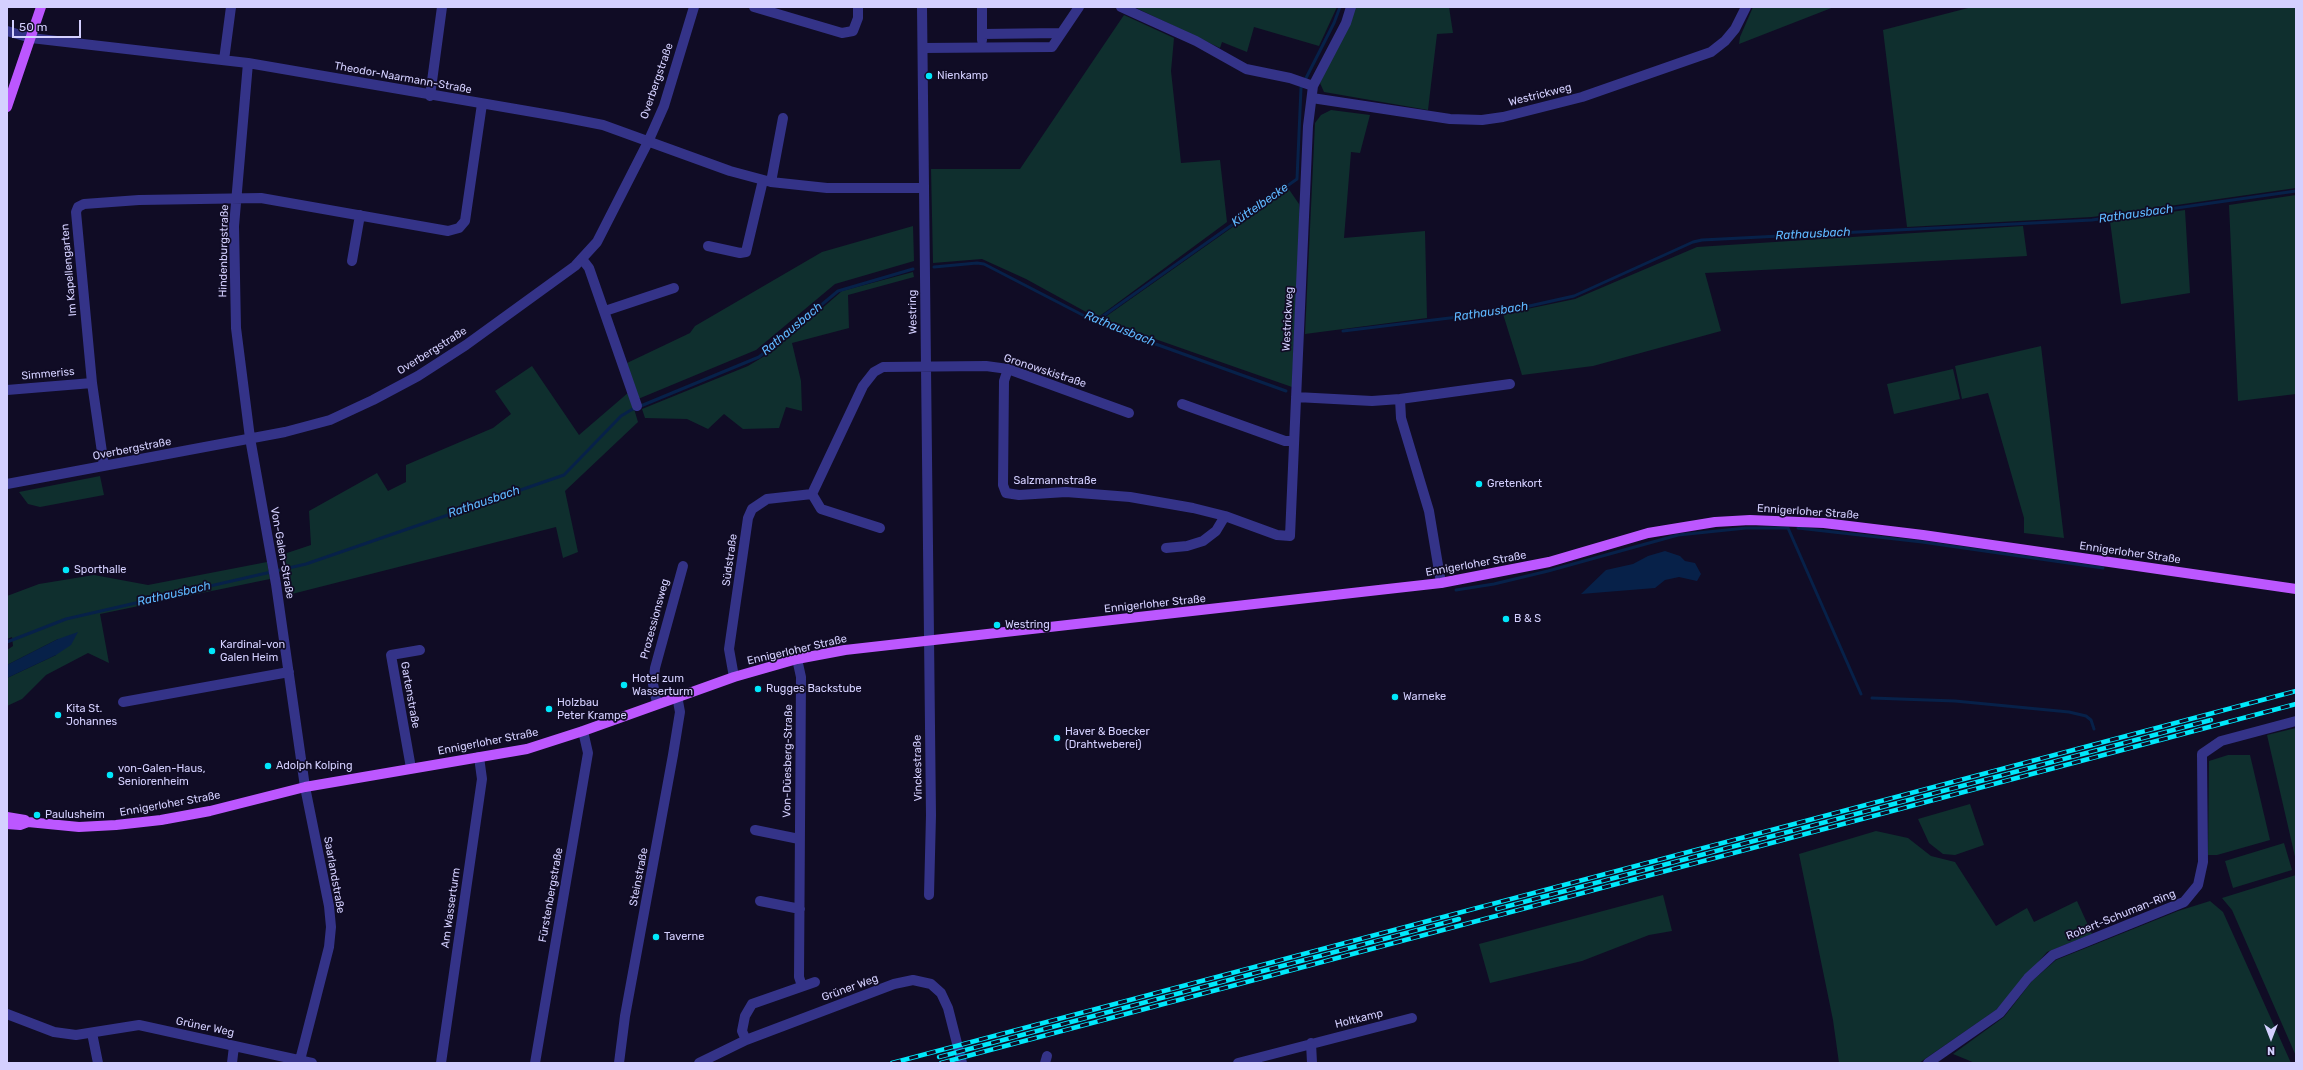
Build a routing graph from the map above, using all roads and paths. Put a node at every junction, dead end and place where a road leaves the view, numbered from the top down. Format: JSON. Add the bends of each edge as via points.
{"nodes":[{"id":1,"x":41,"y":7,"type":"edge"},
{"id":2,"x":231,"y":7,"type":"edge"},
{"id":3,"x":442,"y":7,"type":"edge"},
{"id":4,"x":694,"y":7,"type":"edge"},
{"id":5,"x":754,"y":7,"type":"edge"},
{"id":6,"x":858,"y":7,"type":"edge"},
{"id":7,"x":922,"y":7,"type":"edge"},
{"id":8,"x":982,"y":7,"type":"edge"},
{"id":9,"x":1079,"y":7,"type":"edge"},
{"id":10,"x":1121,"y":7,"type":"edge"},
{"id":11,"x":1351,"y":7,"type":"edge"},
{"id":12,"x":1746,"y":7,"type":"edge"},
{"id":13,"x":7,"y":31,"type":"edge"},
{"id":14,"x":1061,"y":33,"type":"junction"},
{"id":15,"x":982,"y":34,"type":"junction"},
{"id":16,"x":31,"y":38,"type":"junction"},
{"id":17,"x":923,"y":48,"type":"junction"},
{"id":18,"x":982,"y":48,"type":"junction"},
{"id":19,"x":224,"y":60,"type":"junction"},
{"id":20,"x":248,"y":63,"type":"junction"},
{"id":21,"x":1313,"y":86,"type":"junction"},
{"id":22,"x":430,"y":96,"type":"junction"},
{"id":23,"x":1312,"y":98,"type":"junction"},
{"id":24,"x":482,"y":104,"type":"junction"},
{"id":25,"x":7,"y":108,"type":"edge"},
{"id":26,"x":783,"y":118,"type":"dead end"},
{"id":27,"x":648,"y":142,"type":"junction"},
{"id":28,"x":767,"y":181,"type":"junction"},
{"id":29,"x":924,"y":188,"type":"junction"},
{"id":30,"x":237,"y":197,"type":"junction"},
{"id":31,"x":360,"y":215,"type":"junction"},
{"id":32,"x":708,"y":246,"type":"dead end"},
{"id":33,"x":582,"y":259,"type":"junction"},
{"id":34,"x":352,"y":261,"type":"dead end"},
{"id":35,"x":674,"y":288,"type":"dead end"},
{"id":36,"x":605,"y":311,"type":"junction"},
{"id":37,"x":926,"y":367,"type":"junction"},
{"id":38,"x":1008,"y":369,"type":"junction"},
{"id":39,"x":92,"y":383,"type":"junction"},
{"id":40,"x":1510,"y":384,"type":"dead end"},
{"id":41,"x":7,"y":390,"type":"edge"},
{"id":42,"x":1296,"y":397,"type":"junction"},
{"id":43,"x":1400,"y":400,"type":"junction"},
{"id":44,"x":1182,"y":404,"type":"dead end"},
{"id":45,"x":637,"y":406,"type":"dead end"},
{"id":46,"x":1130,"y":413,"type":"dead end"},
{"id":47,"x":250,"y":438,"type":"junction"},
{"id":48,"x":1294,"y":441,"type":"junction"},
{"id":49,"x":104,"y":466,"type":"junction"},
{"id":50,"x":7,"y":484,"type":"edge"},
{"id":51,"x":812,"y":494,"type":"junction"},
{"id":52,"x":1225,"y":516,"type":"junction"},
{"id":53,"x":880,"y":528,"type":"dead end"},
{"id":54,"x":1290,"y":536,"type":"joint"},
{"id":55,"x":1166,"y":548,"type":"dead end"},
{"id":56,"x":683,"y":566,"type":"dead end"},
{"id":57,"x":1442,"y":584,"type":"junction"},
{"id":58,"x":2296,"y":589,"type":"edge"},
{"id":59,"x":928,"y":640,"type":"junction"},
{"id":60,"x":420,"y":650,"type":"dead end"},
{"id":61,"x":797,"y":659,"type":"junction"},
{"id":62,"x":289,"y":672,"type":"junction"},
{"id":63,"x":734,"y":677,"type":"junction"},
{"id":64,"x":677,"y":696,"type":"junction"},
{"id":65,"x":123,"y":702,"type":"dead end"},
{"id":66,"x":657,"y":703,"type":"junction"},
{"id":67,"x":2296,"y":721,"type":"edge"},
{"id":68,"x":583,"y":732,"type":"junction"},
{"id":69,"x":479,"y":757,"type":"junction"},
{"id":70,"x":411,"y":768,"type":"junction"},
{"id":71,"x":305,"y":787,"type":"junction"},
{"id":72,"x":7,"y":817,"type":"edge"},
{"id":73,"x":28,"y":822,"type":"junction"},
{"id":74,"x":7,"y":824,"type":"edge"},
{"id":75,"x":755,"y":830,"type":"dead end"},
{"id":76,"x":799,"y":839,"type":"junction"},
{"id":77,"x":929,"y":895,"type":"dead end"},
{"id":78,"x":760,"y":901,"type":"dead end"},
{"id":79,"x":800,"y":909,"type":"junction"},
{"id":80,"x":814,"y":982,"type":"dead end"},
{"id":81,"x":802,"y":986,"type":"junction"},
{"id":82,"x":7,"y":1014,"type":"edge"},
{"id":83,"x":1412,"y":1018,"type":"dead end"},
{"id":84,"x":92,"y":1033,"type":"junction"},
{"id":85,"x":746,"y":1040,"type":"junction"},
{"id":86,"x":1311,"y":1043,"type":"junction"},
{"id":87,"x":234,"y":1046,"type":"junction"},
{"id":88,"x":300,"y":1060,"type":"junction"},
{"id":89,"x":98,"y":1063,"type":"edge"},
{"id":90,"x":232,"y":1063,"type":"edge"},
{"id":91,"x":312,"y":1063,"type":"edge"},
{"id":92,"x":441,"y":1063,"type":"edge"},
{"id":93,"x":535,"y":1063,"type":"edge"},
{"id":94,"x":619,"y":1063,"type":"edge"},
{"id":95,"x":699,"y":1063,"type":"edge"},
{"id":96,"x":962,"y":1063,"type":"edge"},
{"id":97,"x":1238,"y":1063,"type":"edge"},
{"id":98,"x":1312,"y":1063,"type":"edge"},
{"id":99,"x":1928,"y":1063,"type":"edge"}],
"edges":[{"from":1,"to":16,"type":"main road"},
{"from":2,"to":19,"type":"street"},
{"from":3,"to":22,"type":"street"},
{"from":4,"to":27,"type":"street","name":"Overbergstraße","via":[[664,106]]},
{"from":5,"to":6,"type":"street","via":[[842,33],[853,31],[858,18]]},
{"from":7,"to":17,"type":"street","name":"Westring"},
{"from":8,"to":15,"type":"street"},
{"from":9,"to":14,"type":"street"},
{"from":10,"to":21,"type":"street","via":[[1196,41],[1246,69],[1290,78]]},
{"from":11,"to":21,"type":"street","name":"Westrickweg"},
{"from":12,"to":23,"type":"street","name":"Westrickweg","via":[[1735,29],[1725,41],[1710,52],[1582,97],[1503,117],[1482,120],[1450,119]]},
{"from":13,"to":16,"type":"street","name":"Theodor-Naarmann-Straße"},
{"from":14,"to":15,"type":"street"},
{"from":14,"to":18,"type":"street","via":[[1052,47]]},
{"from":15,"to":18,"type":"street"},
{"from":16,"to":19,"type":"street","name":"Theodor-Naarmann-Straße"},
{"from":16,"to":25,"type":"main road"},
{"from":17,"to":18,"type":"street"},
{"from":17,"to":29,"type":"street","name":"Westring"},
{"from":19,"to":20,"type":"street","name":"Theodor-Naarmann-Straße"},
{"from":20,"to":22,"type":"street","name":"Theodor-Naarmann-Straße"},
{"from":20,"to":30,"type":"street","name":"Hindenburgstraße"},
{"from":21,"to":23,"type":"street","name":"Westrickweg"},
{"from":22,"to":24,"type":"street","name":"Theodor-Naarmann-Straße"},
{"from":23,"to":42,"type":"street","name":"Westrickweg","via":[[1308,126]]},
{"from":24,"to":27,"type":"street","name":"Theodor-Naarmann-Straße","via":[[603,126]]},
{"from":24,"to":31,"type":"street","via":[[465,222],[459,228],[448,231]]},
{"from":26,"to":28,"type":"street"},
{"from":27,"to":28,"type":"street","name":"Theodor-Naarmann-Straße","via":[[730,171]]},
{"from":27,"to":33,"type":"street","name":"Overbergstraße","via":[[596,242]]},
{"from":28,"to":29,"type":"street","name":"Theodor-Naarmann-Straße","via":[[827,188]]},
{"from":28,"to":32,"type":"street","via":[[746,252]]},
{"from":29,"to":37,"type":"street","name":"Westring"},
{"from":30,"to":31,"type":"street","via":[[261,198]]},
{"from":30,"to":39,"type":"street","name":"Im Kapellengarten","via":[[139,200],[84,204],[78,207],[76,212]]},
{"from":30,"to":47,"type":"street","name":"Hindenburgstraße","via":[[234,226],[236,328]]},
{"from":31,"to":34,"type":"street"},
{"from":33,"to":36,"type":"street","via":[[589,268]]},
{"from":33,"to":47,"type":"street","name":"Overbergstraße","via":[[466,345],[418,376],[330,420]]},
{"from":35,"to":36,"type":"street"},
{"from":36,"to":45,"type":"street"},
{"from":37,"to":38,"type":"street","name":"Gronowskistraße","via":[[986,366]]},
{"from":37,"to":51,"type":"street","via":[[883,367],[874,372],[863,386]]},
{"from":37,"to":59,"type":"street","name":"Westring"},
{"from":38,"to":46,"type":"street","name":"Gronowskistraße"},
{"from":38,"to":52,"type":"street","name":"Salzmannstraße","via":[[1004,388],[1003,485],[1006,493],[1106,494],[1167,503]]},
{"from":39,"to":41,"type":"street","name":"Simmeriss"},
{"from":39,"to":49,"type":"street","name":"Im Kapellengarten"},
{"from":40,"to":43,"type":"street"},
{"from":42,"to":43,"type":"street"},
{"from":42,"to":48,"type":"street","name":"Westrickweg"},
{"from":43,"to":57,"type":"street","via":[[1401,418],[1428,511]]},
{"from":44,"to":48,"type":"street","via":[[1285,441]]},
{"from":47,"to":49,"type":"street","name":"Overbergstraße"},
{"from":47,"to":62,"type":"street","name":"Von-Galen-Straße"},
{"from":48,"to":54,"type":"street","name":"Westrickweg"},
{"from":49,"to":50,"type":"street","name":"Overbergstraße"},
{"from":51,"to":53,"type":"street","via":[[821,509]]},
{"from":51,"to":63,"type":"street","name":"Südstraße","via":[[767,499],[752,509],[748,518],[729,649]]},
{"from":52,"to":54,"type":"street","name":"Salzmannstraße","via":[[1277,535]]},
{"from":52,"to":55,"type":"street","via":[[1216,531],[1203,541]]},
{"from":56,"to":66,"type":"street","name":"Prozessionsweg","via":[[655,668],[653,684]]},
{"from":57,"to":58,"type":"main road","name":"Ennigerloher Straße","via":[[1549,562],[1680,526],[1750,520],[1824,523],[1923,535]]},
{"from":57,"to":59,"type":"main road","name":"Ennigerloher Straße"},
{"from":59,"to":61,"type":"main road","name":"Ennigerloher Straße","via":[[845,650]]},
{"from":59,"to":77,"type":"street","name":"Vinckestraße"},
{"from":60,"to":70,"type":"street","name":"Gartenstraße","via":[[391,655]]},
{"from":61,"to":63,"type":"main road","name":"Ennigerloher Straße"},
{"from":61,"to":76,"type":"street","name":"Von-Düesberg-Straße","via":[[801,677]]},
{"from":62,"to":65,"type":"street"},
{"from":62,"to":71,"type":"street","name":"Von-Galen-Straße"},
{"from":63,"to":64,"type":"main road","name":"Ennigerloher Straße"},
{"from":64,"to":66,"type":"main road","name":"Ennigerloher Straße"},
{"from":64,"to":94,"type":"street","name":"Steinstraße","via":[[680,712],[625,1016]]},
{"from":66,"to":68,"type":"main road","name":"Ennigerloher Straße"},
{"from":67,"to":99,"type":"street","name":"Robert-Schuman-Ring","via":[[2221,741],[2202,754],[2203,862],[2198,885],[2184,902],[2053,955],[2028,978],[2000,1013]]},
{"from":68,"to":69,"type":"main road","name":"Ennigerloher Straße","via":[[527,749]]},
{"from":68,"to":93,"type":"street","name":"Fürstenbergstraße","via":[[588,752]]},
{"from":69,"to":70,"type":"main road","name":"Ennigerloher Straße"},
{"from":69,"to":92,"type":"street","name":"Am Wasserturm","via":[[482,779]]},
{"from":70,"to":71,"type":"main road","name":"Ennigerloher Straße"},
{"from":71,"to":73,"type":"main road","name":"Ennigerloher Straße","via":[[210,811],[116,826],[79,827]]},
{"from":71,"to":88,"type":"street","name":"Saarlandstraße","via":[[329,906],[330,927],[329,947]]},
{"from":72,"to":73,"type":"main road","name":"Ennigerloher Straße","via":[[21,818]]},
{"from":73,"to":74,"type":"main road","name":"Ennigerloher Straße","via":[[20,825]]},
{"from":75,"to":76,"type":"street"},
{"from":76,"to":79,"type":"street","name":"Von-Düesberg-Straße"},
{"from":78,"to":79,"type":"street"},
{"from":79,"to":81,"type":"street","name":"Von-Düesberg-Straße","via":[[799,977]]},
{"from":80,"to":81,"type":"street"},
{"from":81,"to":85,"type":"street","via":[[752,1004],[745,1016],[742,1030]]},
{"from":82,"to":84,"type":"street","name":"Grüner Weg","via":[[54,1032],[76,1035]]},
{"from":83,"to":86,"type":"street","name":"Holtkamp"},
{"from":84,"to":87,"type":"street","name":"Grüner Weg","via":[[139,1025]]},
{"from":84,"to":89,"type":"street"},
{"from":85,"to":95,"type":"street","name":"Grüner Weg"},
{"from":85,"to":96,"type":"street","name":"Grüner Weg","via":[[894,984],[906,980],[920,980],[936,987],[944,998]]},
{"from":86,"to":97,"type":"street","name":"Holtkamp"},
{"from":86,"to":98,"type":"street"},
{"from":87,"to":88,"type":"street","name":"Grüner Weg"},
{"from":87,"to":90,"type":"street"},
{"from":88,"to":91,"type":"street","name":"Grüner Weg"}]}
